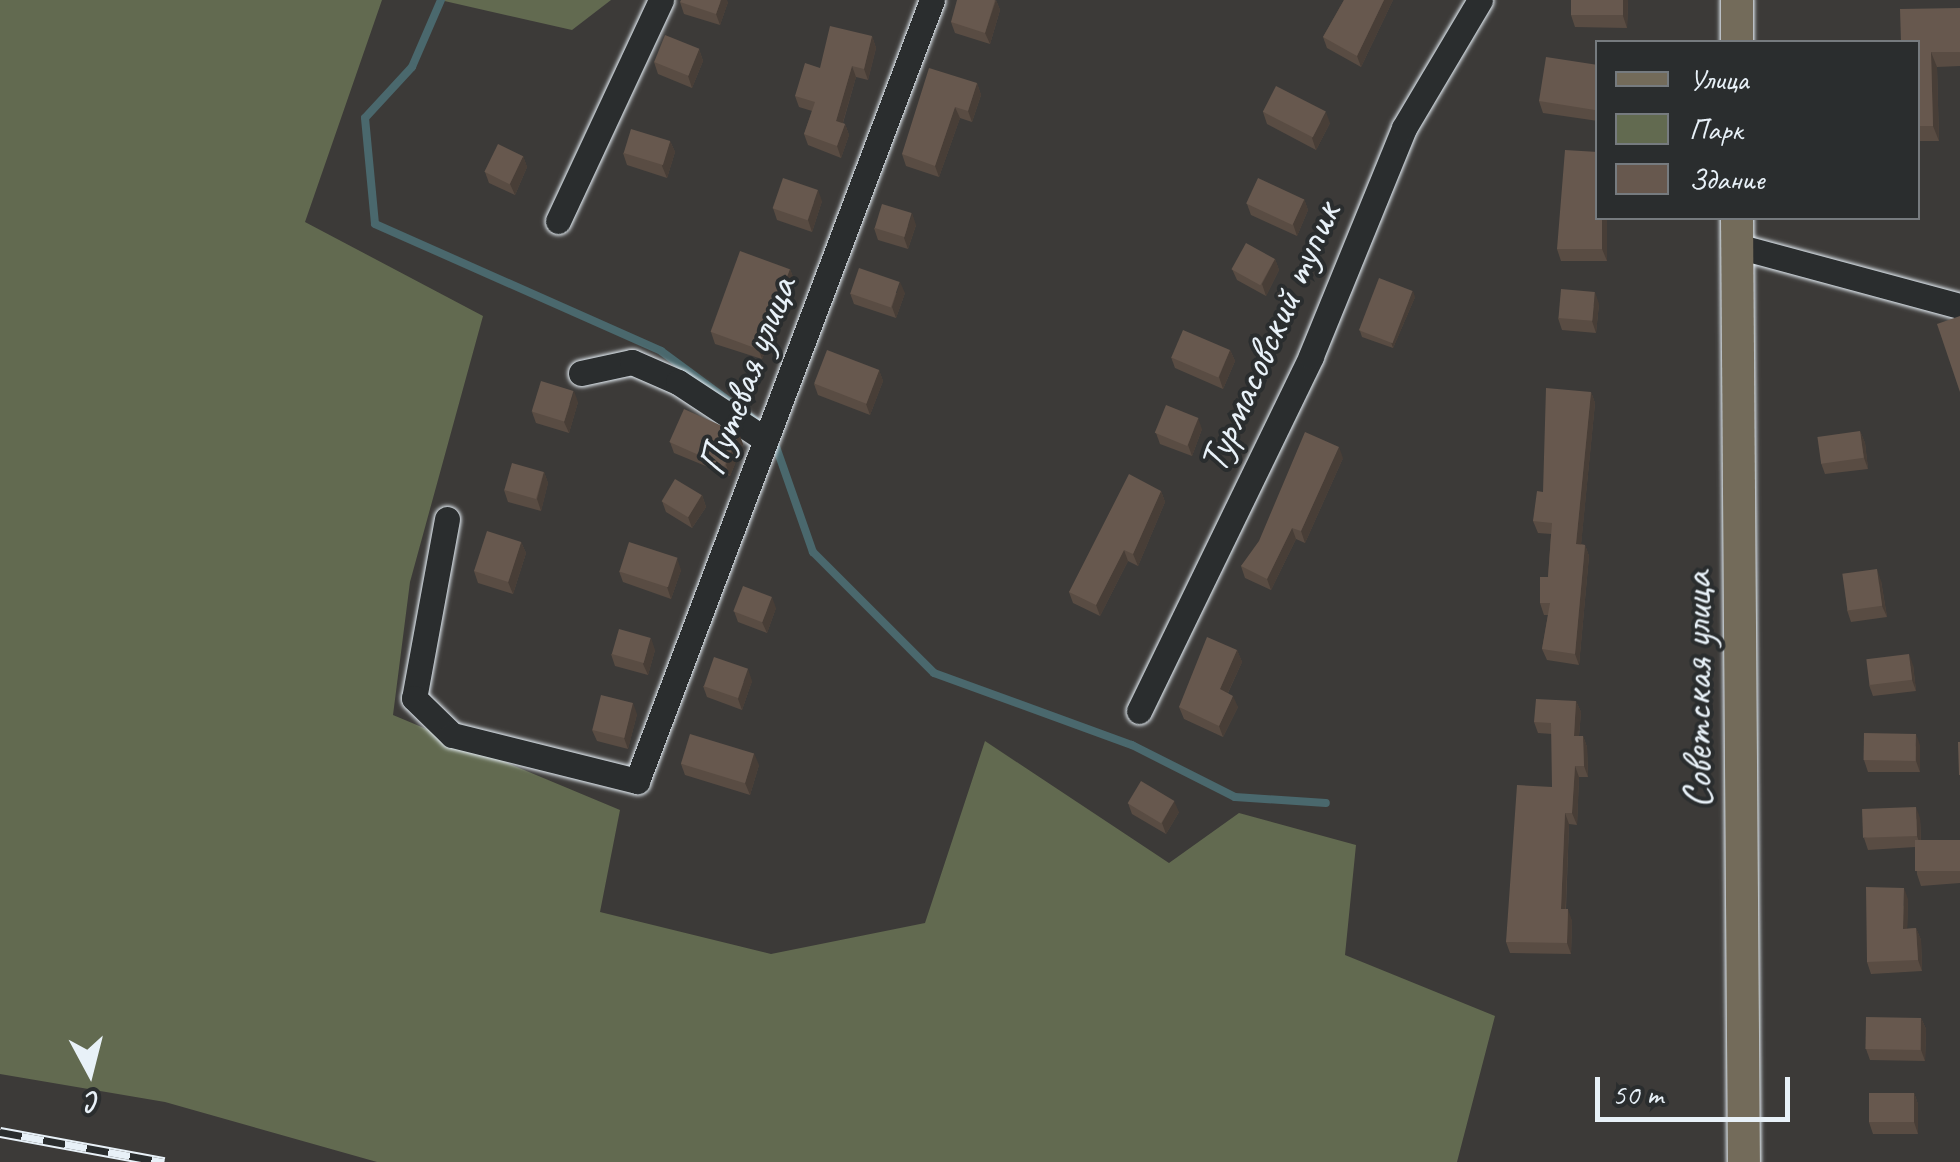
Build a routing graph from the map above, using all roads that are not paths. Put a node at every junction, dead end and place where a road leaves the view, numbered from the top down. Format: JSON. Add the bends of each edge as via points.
{"nodes":[{"id":1,"x":662,"y":0,"type":"edge"},
{"id":2,"x":932,"y":0,"type":"edge"},
{"id":3,"x":1480,"y":0,"type":"edge"},
{"id":4,"x":1737,"y":0,"type":"edge"},
{"id":5,"x":1737,"y":40,"type":"edge"},
{"id":6,"x":558,"y":221,"type":"dead end"},
{"id":7,"x":1737,"y":232,"type":"edge"},
{"id":8,"x":1960,"y":306,"type":"edge"},
{"id":9,"x":581,"y":373,"type":"dead end"},
{"id":10,"x":769,"y":431,"type":"junction"},
{"id":11,"x":447,"y":519,"type":"dead end"},
{"id":12,"x":1139,"y":712,"type":"dead end"},
{"id":13,"x":1744,"y":1162,"type":"edge"}],
"edges":[{"from":1,"to":6,"type":"street"},
{"from":2,"to":10,"type":"street","name":"Путевая улица"},
{"from":3,"to":12,"type":"street","name":"Турмасовский тупик","via":[[1404,128],[1312,356]]},
{"from":4,"to":5,"type":"main road"},
{"from":7,"to":8,"type":"street"},
{"from":7,"to":13,"type":"main road","name":"Советская улица"},
{"from":9,"to":10,"type":"street","via":[[632,362]]},
{"from":10,"to":11,"type":"street","name":"Путевая улица","via":[[637,781],[452,735],[414,698]]}]}
